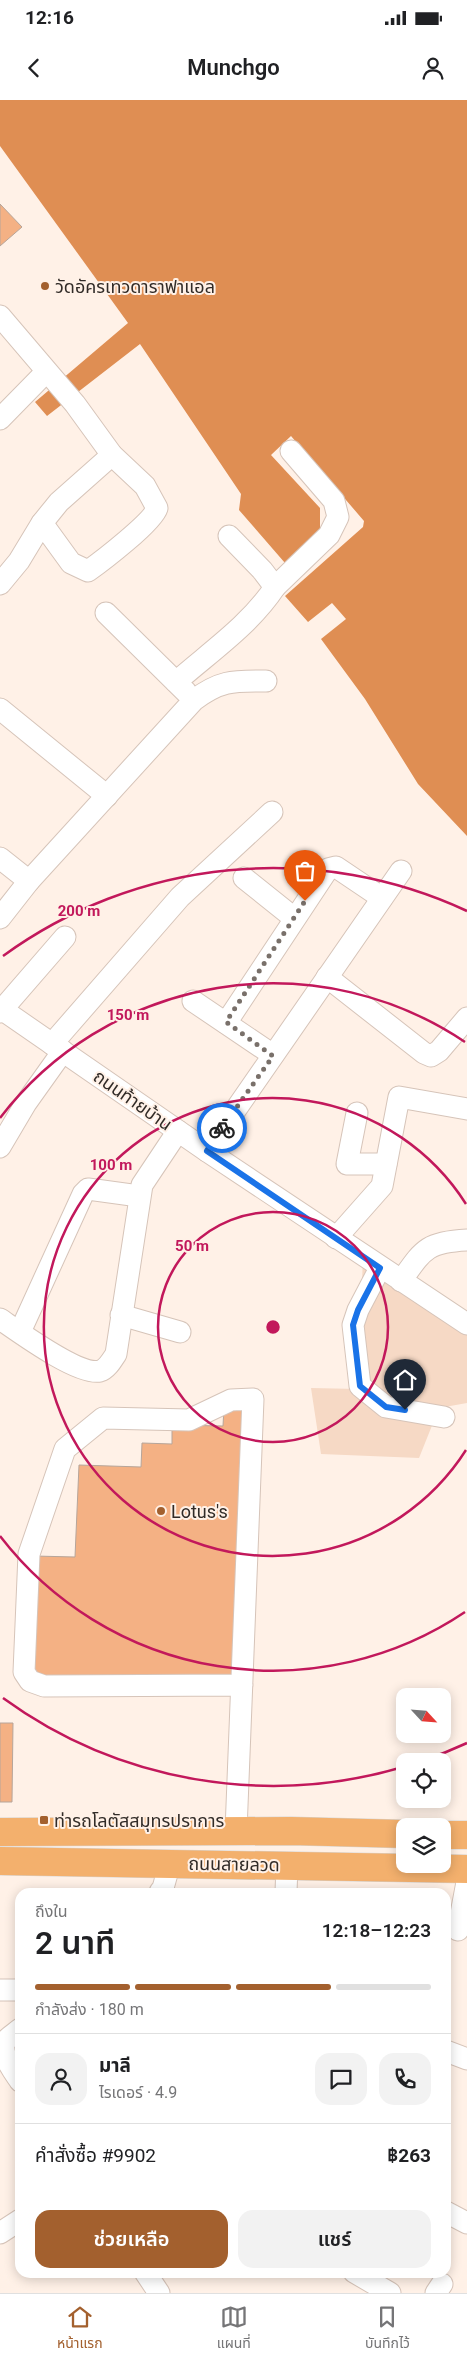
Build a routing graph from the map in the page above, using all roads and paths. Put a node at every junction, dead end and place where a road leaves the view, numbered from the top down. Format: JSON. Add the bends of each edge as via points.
{"nodes":[{"id":1,"x":0,"y":316,"type":"edge"},
{"id":2,"x":49,"y":375,"type":"junction"},
{"id":3,"x":0,"y":419,"type":"edge"},
{"id":4,"x":291,"y":451,"type":"dead end"},
{"id":5,"x":112,"y":455,"type":"junction"},
{"id":6,"x":42,"y":522,"type":"junction"},
{"id":7,"x":229,"y":536,"type":"dead end"},
{"id":8,"x":3,"y":573,"type":"edge"},
{"id":9,"x":275,"y":586,"type":"junction"},
{"id":10,"x":106,"y":613,"type":"dead end"},
{"id":11,"x":266,"y":681,"type":"dead end"},
{"id":12,"x":176,"y":682,"type":"junction"},
{"id":13,"x":194,"y":700,"type":"junction"},
{"id":14,"x":0,"y":709,"type":"edge"},
{"id":15,"x":107,"y":796,"type":"junction"},
{"id":16,"x":272,"y":812,"type":"dead end"},
{"id":17,"x":0,"y":858,"type":"edge"},
{"id":18,"x":401,"y":871,"type":"dead end"},
{"id":19,"x":244,"y":878,"type":"dead end"},
{"id":20,"x":29,"y":882,"type":"junction"},
{"id":21,"x":382,"y":898,"type":"junction"},
{"id":22,"x":0,"y":918,"type":"edge"},
{"id":23,"x":294,"y":918,"type":"junction"},
{"id":24,"x":65,"y":937,"type":"dead end"},
{"id":25,"x":327,"y":977,"type":"junction"},
{"id":26,"x":193,"y":1001,"type":"dead end"},
{"id":27,"x":1,"y":1010,"type":"edge"},
{"id":28,"x":467,"y":1018,"type":"edge"},
{"id":29,"x":226,"y":1022,"type":"junction"},
{"id":30,"x":58,"y":1048,"type":"junction"},
{"id":31,"x":273,"y":1056,"type":"junction"},
{"id":32,"x":467,"y":1109,"type":"edge"},
{"id":33,"x":357,"y":1113,"type":"dead end"},
{"id":34,"x":178,"y":1130,"type":"junction"},
{"id":35,"x":0,"y":1147,"type":"edge"},
{"id":36,"x":207,"y":1151,"type":"junction"},
{"id":37,"x":386,"y":1164,"type":"junction"},
{"id":38,"x":139,"y":1196,"type":"junction"},
{"id":39,"x":336,"y":1238,"type":"junction"},
{"id":40,"x":467,"y":1240,"type":"edge"},
{"id":41,"x":380,"y":1268,"type":"junction"},
{"id":42,"x":401,"y":1281,"type":"junction"},
{"id":43,"x":121,"y":1315,"type":"junction"},
{"id":44,"x":0,"y":1319,"type":"edge"},
{"id":45,"x":467,"y":1324,"type":"edge"},
{"id":46,"x":20,"y":1332,"type":"junction"},
{"id":47,"x":180,"y":1332,"type":"dead end"},
{"id":48,"x":444,"y":1417,"type":"dead end"},
{"id":49,"x":242,"y":1685,"type":"junction"},
{"id":50,"x":236,"y":1831,"type":"junction"},
{"id":51,"x":0,"y":1832,"type":"edge"},
{"id":52,"x":396,"y":1834,"type":"edge"},
{"id":53,"x":451,"y":1835,"type":"edge"},
{"id":54,"x":467,"y":1835,"type":"edge"},
{"id":55,"x":0,"y":1861,"type":"edge"},
{"id":56,"x":170,"y":1863,"type":"junction"},
{"id":57,"x":287,"y":1865,"type":"junction"},
{"id":58,"x":467,"y":1869,"type":"edge"},
{"id":59,"x":467,"y":1882,"type":"edge"},
{"id":60,"x":163,"y":1888,"type":"edge"},
{"id":61,"x":286,"y":1888,"type":"edge"},
{"id":62,"x":458,"y":1930,"type":"dead end"},
{"id":63,"x":0,"y":1990,"type":"edge"},
{"id":64,"x":15,"y":1990,"type":"edge"},
{"id":65,"x":15,"y":2033,"type":"edge"},
{"id":66,"x":451,"y":2053,"type":"edge"},
{"id":67,"x":467,"y":2059,"type":"edge"},
{"id":68,"x":15,"y":2073,"type":"edge"},
{"id":69,"x":451,"y":2215,"type":"edge"},
{"id":70,"x":15,"y":2223,"type":"edge"},
{"id":71,"x":467,"y":2223,"type":"edge"},
{"id":72,"x":0,"y":2233,"type":"edge"},
{"id":73,"x":149,"y":2278,"type":"edge"},
{"id":74,"x":364,"y":2278,"type":"edge"},
{"id":75,"x":159,"y":2293,"type":"edge"},
{"id":76,"x":390,"y":2293,"type":"edge"}],
"edges":[{"from":1,"to":2,"type":"street"},
{"from":2,"to":3,"type":"street"},
{"from":2,"to":5,"type":"street"},
{"from":4,"to":9,"type":"street","via":[[334,502],[338,516],[328,534]]},
{"from":5,"to":6,"type":"street","via":[[59,502]]},
{"from":5,"to":6,"type":"street","via":[[145,486],[157,508],[154,515],[88,571],[71,563]]},
{"from":6,"to":8,"type":"street","via":[[20,561]]},
{"from":7,"to":9,"type":"street"},
{"from":9,"to":12,"type":"street","via":[[251,617]]},
{"from":10,"to":12,"type":"street"},
{"from":11,"to":13,"type":"street","via":[[229,681],[209,689]]},
{"from":12,"to":13,"type":"street"},
{"from":13,"to":15,"type":"street"},
{"from":14,"to":15,"type":"street"},
{"from":15,"to":20,"type":"street"},
{"from":16,"to":30,"type":"street","via":[[180,896]]},
{"from":17,"to":20,"type":"street"},
{"from":18,"to":21,"type":"street"},
{"from":19,"to":23,"type":"street"},
{"from":20,"to":22,"type":"street"},
{"from":21,"to":23,"type":"street","via":[[332,867]]},
{"from":21,"to":25,"type":"street"},
{"from":23,"to":29,"type":"street"},
{"from":24,"to":27,"type":"street"},
{"from":25,"to":28,"type":"street","via":[[431,1056]]},
{"from":25,"to":31,"type":"street"},
{"from":26,"to":29,"type":"street"},
{"from":27,"to":30,"type":"street","name":"ถนนท้ายบ้าน"},
{"from":29,"to":31,"type":"street"},
{"from":30,"to":34,"type":"street","name":"ถนนท้ายบ้าน"},
{"from":30,"to":35,"type":"street"},
{"from":31,"to":36,"type":"street"},
{"from":32,"to":37,"type":"street","via":[[399,1097]]},
{"from":33,"to":37,"type":"street","via":[[347,1164]]},
{"from":34,"to":36,"type":"street","name":"ถนนท้ายบ้าน"},
{"from":34,"to":38,"type":"street","via":[[142,1184]]},
{"from":36,"to":39,"type":"street","name":"ถนนท้ายบ้าน"},
{"from":37,"to":39,"type":"street","via":[[382,1186]]},
{"from":38,"to":43,"type":"street"},
{"from":38,"to":46,"type":"street","via":[[88,1188]]},
{"from":39,"to":41,"type":"street","name":"ถนนท้ายบ้าน"},
{"from":40,"to":42,"type":"street","via":[[429,1246]]},
{"from":41,"to":42,"type":"street","name":"ถนนท้ายบ้าน"},
{"from":41,"to":48,"type":"street","via":[[353,1325],[360,1386],[386,1407]]},
{"from":42,"to":45,"type":"street","name":"ถนนท้ายบ้าน"},
{"from":43,"to":46,"type":"street","via":[[116,1354],[100,1371],[83,1370]]},
{"from":43,"to":47,"type":"street"},
{"from":44,"to":46,"type":"street"},
{"from":49,"to":49,"type":"street","via":[[44,1686],[30,1681],[24,1672],[29,1554],[65,1450],[103,1418],[189,1420],[231,1400],[253,1399]]},
{"from":49,"to":50,"type":"street"},
{"from":50,"to":51,"type":"main road","name":"ถนนสายลวด"},
{"from":50,"to":52,"type":"main road","name":"ถนนสายลวด"},
{"from":53,"to":54,"type":"main road"},
{"from":55,"to":56,"type":"main road","name":"ถนนสายลวด"},
{"from":56,"to":57,"type":"main road","name":"ถนนสายลวด"},
{"from":56,"to":60,"type":"street"},
{"from":57,"to":58,"type":"main road","name":"ถนนสายลวด"},
{"from":57,"to":61,"type":"street"},
{"from":59,"to":62,"type":"street"},
{"from":63,"to":64,"type":"street"},
{"from":65,"to":68,"type":"street","via":[[5,2042],[3,2050]]},
{"from":66,"to":67,"type":"street"},
{"from":69,"to":71,"type":"street"},
{"from":70,"to":72,"type":"street"},
{"from":73,"to":75,"type":"street"},
{"from":74,"to":76,"type":"street"}]}
